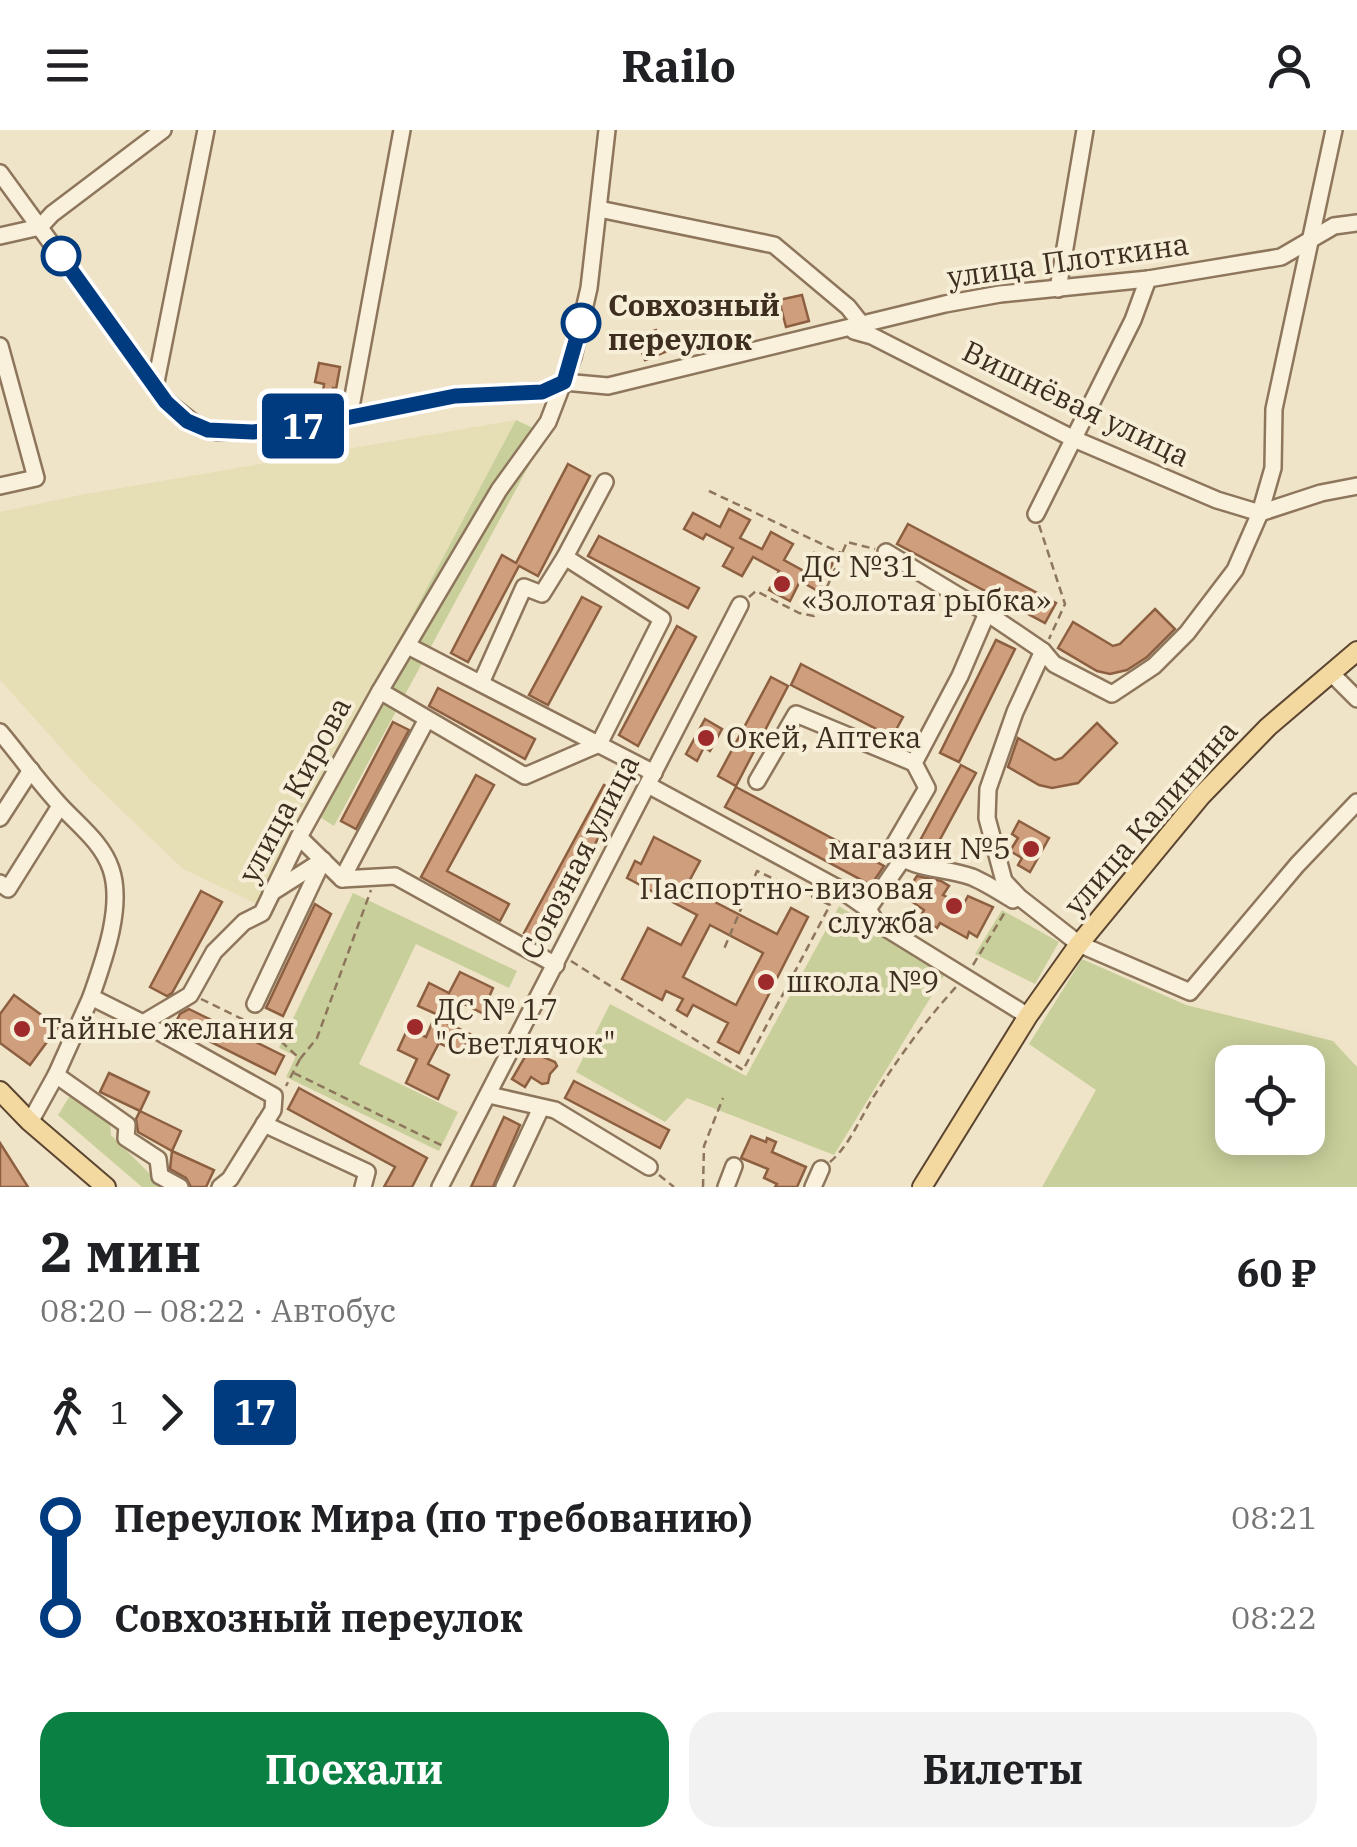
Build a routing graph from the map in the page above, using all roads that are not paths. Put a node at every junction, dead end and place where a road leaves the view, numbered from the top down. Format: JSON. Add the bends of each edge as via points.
{"nodes":[{"id":1,"x":164,"y":130,"type":"edge"},
{"id":2,"x":206,"y":130,"type":"edge"},
{"id":3,"x":402,"y":130,"type":"edge"},
{"id":4,"x":607,"y":130,"type":"edge"},
{"id":5,"x":1086,"y":130,"type":"edge"},
{"id":6,"x":1334,"y":130,"type":"edge"},
{"id":7,"x":0,"y":173,"type":"edge"},
{"id":8,"x":599,"y":209,"type":"junction"},
{"id":9,"x":1357,"y":223,"type":"edge"},
{"id":10,"x":40,"y":227,"type":"junction"},
{"id":11,"x":0,"y":236,"type":"edge"},
{"id":12,"x":1310,"y":240,"type":"junction"},
{"id":13,"x":1281,"y":257,"type":"junction"},
{"id":14,"x":1148,"y":278,"type":"junction"},
{"id":15,"x":1302,"y":281,"type":"junction"},
{"id":16,"x":1058,"y":289,"type":"junction"},
{"id":17,"x":868,"y":331,"type":"junction"},
{"id":18,"x":0,"y":346,"type":"edge"},
{"id":19,"x":564,"y":382,"type":"junction"},
{"id":20,"x":155,"y":387,"type":"junction"},
{"id":21,"x":349,"y":418,"type":"junction"},
{"id":22,"x":1074,"y":439,"type":"junction"},
{"id":23,"x":605,"y":482,"type":"dead end"},
{"id":24,"x":0,"y":486,"type":"edge"},
{"id":25,"x":1357,"y":486,"type":"edge"},
{"id":26,"x":1260,"y":513,"type":"junction"},
{"id":27,"x":1036,"y":514,"type":"road end"},
{"id":28,"x":886,"y":552,"type":"road end"},
{"id":29,"x":565,"y":557,"type":"junction"},
{"id":30,"x":740,"y":605,"type":"road end"},
{"id":31,"x":987,"y":614,"type":"junction"},
{"id":32,"x":408,"y":646,"type":"junction"},
{"id":33,"x":1357,"y":650,"type":"edge"},
{"id":34,"x":1043,"y":651,"type":"junction"},
{"id":35,"x":1330,"y":673,"type":"junction"},
{"id":36,"x":481,"y":684,"type":"junction"},
{"id":37,"x":380,"y":691,"type":"junction"},
{"id":38,"x":1357,"y":699,"type":"edge"},
{"id":39,"x":427,"y":718,"type":"junction"},
{"id":40,"x":0,"y":734,"type":"edge"},
{"id":41,"x":599,"y":744,"type":"junction"},
{"id":42,"x":914,"y":763,"type":"junction"},
{"id":43,"x":31,"y":770,"type":"junction"},
{"id":44,"x":651,"y":779,"type":"junction"},
{"id":45,"x":757,"y":781,"type":"dead end"},
{"id":46,"x":1357,"y":802,"type":"edge"},
{"id":47,"x":60,"y":806,"type":"junction"},
{"id":48,"x":0,"y":818,"type":"edge"},
{"id":49,"x":299,"y":837,"type":"junction"},
{"id":50,"x":323,"y":860,"type":"junction"},
{"id":51,"x":902,"y":860,"type":"junction"},
{"id":52,"x":342,"y":879,"type":"junction"},
{"id":53,"x":0,"y":883,"type":"edge"},
{"id":54,"x":271,"y":892,"type":"junction"},
{"id":55,"x":868,"y":909,"type":"junction"},
{"id":56,"x":1049,"y":919,"type":"junction"},
{"id":57,"x":1079,"y":944,"type":"junction"},
{"id":58,"x":558,"y":960,"type":"junction"},
{"id":59,"x":90,"y":997,"type":"junction"},
{"id":60,"x":255,"y":1004,"type":"dead end"},
{"id":61,"x":1028,"y":1016,"type":"junction"},
{"id":62,"x":143,"y":1023,"type":"junction"},
{"id":63,"x":56,"y":1075,"type":"junction"},
{"id":64,"x":0,"y":1091,"type":"edge"},
{"id":65,"x":490,"y":1095,"type":"junction"},
{"id":66,"x":541,"y":1108,"type":"junction"},
{"id":67,"x":30,"y":1122,"type":"junction"},
{"id":68,"x":264,"y":1124,"type":"junction"},
{"id":69,"x":734,"y":1166,"type":"dead end"},
{"id":70,"x":650,"y":1168,"type":"road end"},
{"id":71,"x":821,"y":1169,"type":"road end"},
{"id":72,"x":232,"y":1184,"type":"edge"},
{"id":73,"x":106,"y":1187,"type":"edge"},
{"id":74,"x":180,"y":1187,"type":"edge"},
{"id":75,"x":363,"y":1187,"type":"edge"},
{"id":76,"x":440,"y":1187,"type":"edge"},
{"id":77,"x":504,"y":1187,"type":"edge"},
{"id":78,"x":726,"y":1187,"type":"edge"},
{"id":79,"x":813,"y":1187,"type":"edge"},
{"id":80,"x":922,"y":1187,"type":"edge"}],
"edges":[{"from":1,"to":10,"type":"street"},
{"from":2,"to":20,"type":"street"},
{"from":3,"to":21,"type":"street"},
{"from":4,"to":8,"type":"street"},
{"from":5,"to":16,"type":"street"},
{"from":6,"to":12,"type":"street"},
{"from":7,"to":10,"type":"street"},
{"from":8,"to":17,"type":"street","via":[[774,245]]},
{"from":8,"to":19,"type":"street","via":[[589,288]]},
{"from":9,"to":12,"type":"street","name":"улица Плоткина","via":[[1334,226]]},
{"from":10,"to":11,"type":"street"},
{"from":10,"to":20,"type":"street"},
{"from":12,"to":13,"type":"street","name":"улица Плоткина"},
{"from":12,"to":15,"type":"street"},
{"from":13,"to":14,"type":"street","name":"улица Плоткина"},
{"from":13,"to":15,"type":"street","via":[[1296,262]]},
{"from":14,"to":16,"type":"street","name":"улица Плоткина"},
{"from":14,"to":22,"type":"street"},
{"from":15,"to":26,"type":"street"},
{"from":16,"to":17,"type":"street","name":"улица Плоткина","via":[[945,304]]},
{"from":17,"to":19,"type":"street","name":"улица Плоткина","via":[[835,332],[608,386]]},
{"from":17,"to":22,"type":"street","name":"Вишнёвая улица"},
{"from":18,"to":24,"type":"street","via":[[36,478]]},
{"from":19,"to":21,"type":"street","name":"улица Плоткина","via":[[542,392],[455,396]]},
{"from":19,"to":32,"type":"street","name":"улица Кирова","via":[[548,422],[499,490]]},
{"from":20,"to":21,"type":"street","name":"улица Плоткина","via":[[199,428],[253,432]]},
{"from":22,"to":26,"type":"street","name":"Вишнёвая улица"},
{"from":22,"to":27,"type":"street"},
{"from":23,"to":29,"type":"street"},
{"from":25,"to":26,"type":"street"},
{"from":26,"to":34,"type":"street","via":[[1235,570],[1187,632],[1154,666],[1112,694],[1054,664]]},
{"from":28,"to":31,"type":"street"},
{"from":29,"to":36,"type":"street","via":[[542,594],[524,586]]},
{"from":29,"to":41,"type":"street","via":[[662,619]]},
{"from":30,"to":44,"type":"street","name":"Союзная улица"},
{"from":31,"to":34,"type":"street"},
{"from":31,"to":42,"type":"street"},
{"from":32,"to":36,"type":"street"},
{"from":32,"to":37,"type":"street","name":"улица Кирова"},
{"from":33,"to":35,"type":"main road","name":"улица Калинина"},
{"from":34,"to":56,"type":"street","name":"улица Калинина","via":[[988,789],[988,818],[1004,882]]},
{"from":35,"to":38,"type":"street"},
{"from":35,"to":57,"type":"main road","name":"улица Калинина","via":[[1201,796]]},
{"from":36,"to":41,"type":"street"},
{"from":37,"to":39,"type":"street"},
{"from":37,"to":49,"type":"street","name":"улица Кирова"},
{"from":39,"to":41,"type":"street","via":[[525,776]]},
{"from":39,"to":52,"type":"street"},
{"from":40,"to":43,"type":"street"},
{"from":41,"to":44,"type":"street"},
{"from":42,"to":45,"type":"street","via":[[796,714]]},
{"from":42,"to":51,"type":"street","via":[[927,788],[891,850]]},
{"from":43,"to":47,"type":"street"},
{"from":43,"to":48,"type":"street"},
{"from":44,"to":55,"type":"street"},
{"from":44,"to":58,"type":"street","name":"Союзная улица"},
{"from":46,"to":57,"type":"street","via":[[1190,992]]},
{"from":47,"to":53,"type":"street","via":[[8,889]]},
{"from":47,"to":59,"type":"street","via":[[112,870],[109,943]]},
{"from":49,"to":50,"type":"street"},
{"from":49,"to":54,"type":"street","name":"улица Кирова"},
{"from":50,"to":52,"type":"street"},
{"from":50,"to":54,"type":"street"},
{"from":50,"to":60,"type":"street"},
{"from":51,"to":55,"type":"street"},
{"from":51,"to":56,"type":"street","via":[[972,877]]},
{"from":52,"to":58,"type":"street","via":[[395,876]]},
{"from":54,"to":62,"type":"street","name":"улица Кирова","via":[[262,912],[214,952],[190,995]]},
{"from":55,"to":61,"type":"street","via":[[876,922]]},
{"from":56,"to":57,"type":"street","name":"улица Калинина"},
{"from":57,"to":61,"type":"main road","name":"улица Калинина"},
{"from":58,"to":65,"type":"street","name":"Союзная улица"},
{"from":59,"to":62,"type":"street"},
{"from":59,"to":63,"type":"street"},
{"from":61,"to":80,"type":"main road","name":"улица Калинина"},
{"from":62,"to":68,"type":"street","via":[[274,1096]]},
{"from":63,"to":67,"type":"street"},
{"from":63,"to":74,"type":"street","via":[[126,1124],[126,1138],[158,1159],[160,1176]]},
{"from":64,"to":67,"type":"main road"},
{"from":65,"to":66,"type":"street"},
{"from":65,"to":76,"type":"street","name":"Союзная улица"},
{"from":66,"to":70,"type":"street"},
{"from":66,"to":77,"type":"street"},
{"from":67,"to":73,"type":"main road"},
{"from":68,"to":72,"type":"street"},
{"from":68,"to":75,"type":"street","via":[[366,1172]]},
{"from":69,"to":78,"type":"street"},
{"from":71,"to":79,"type":"street"}]}
